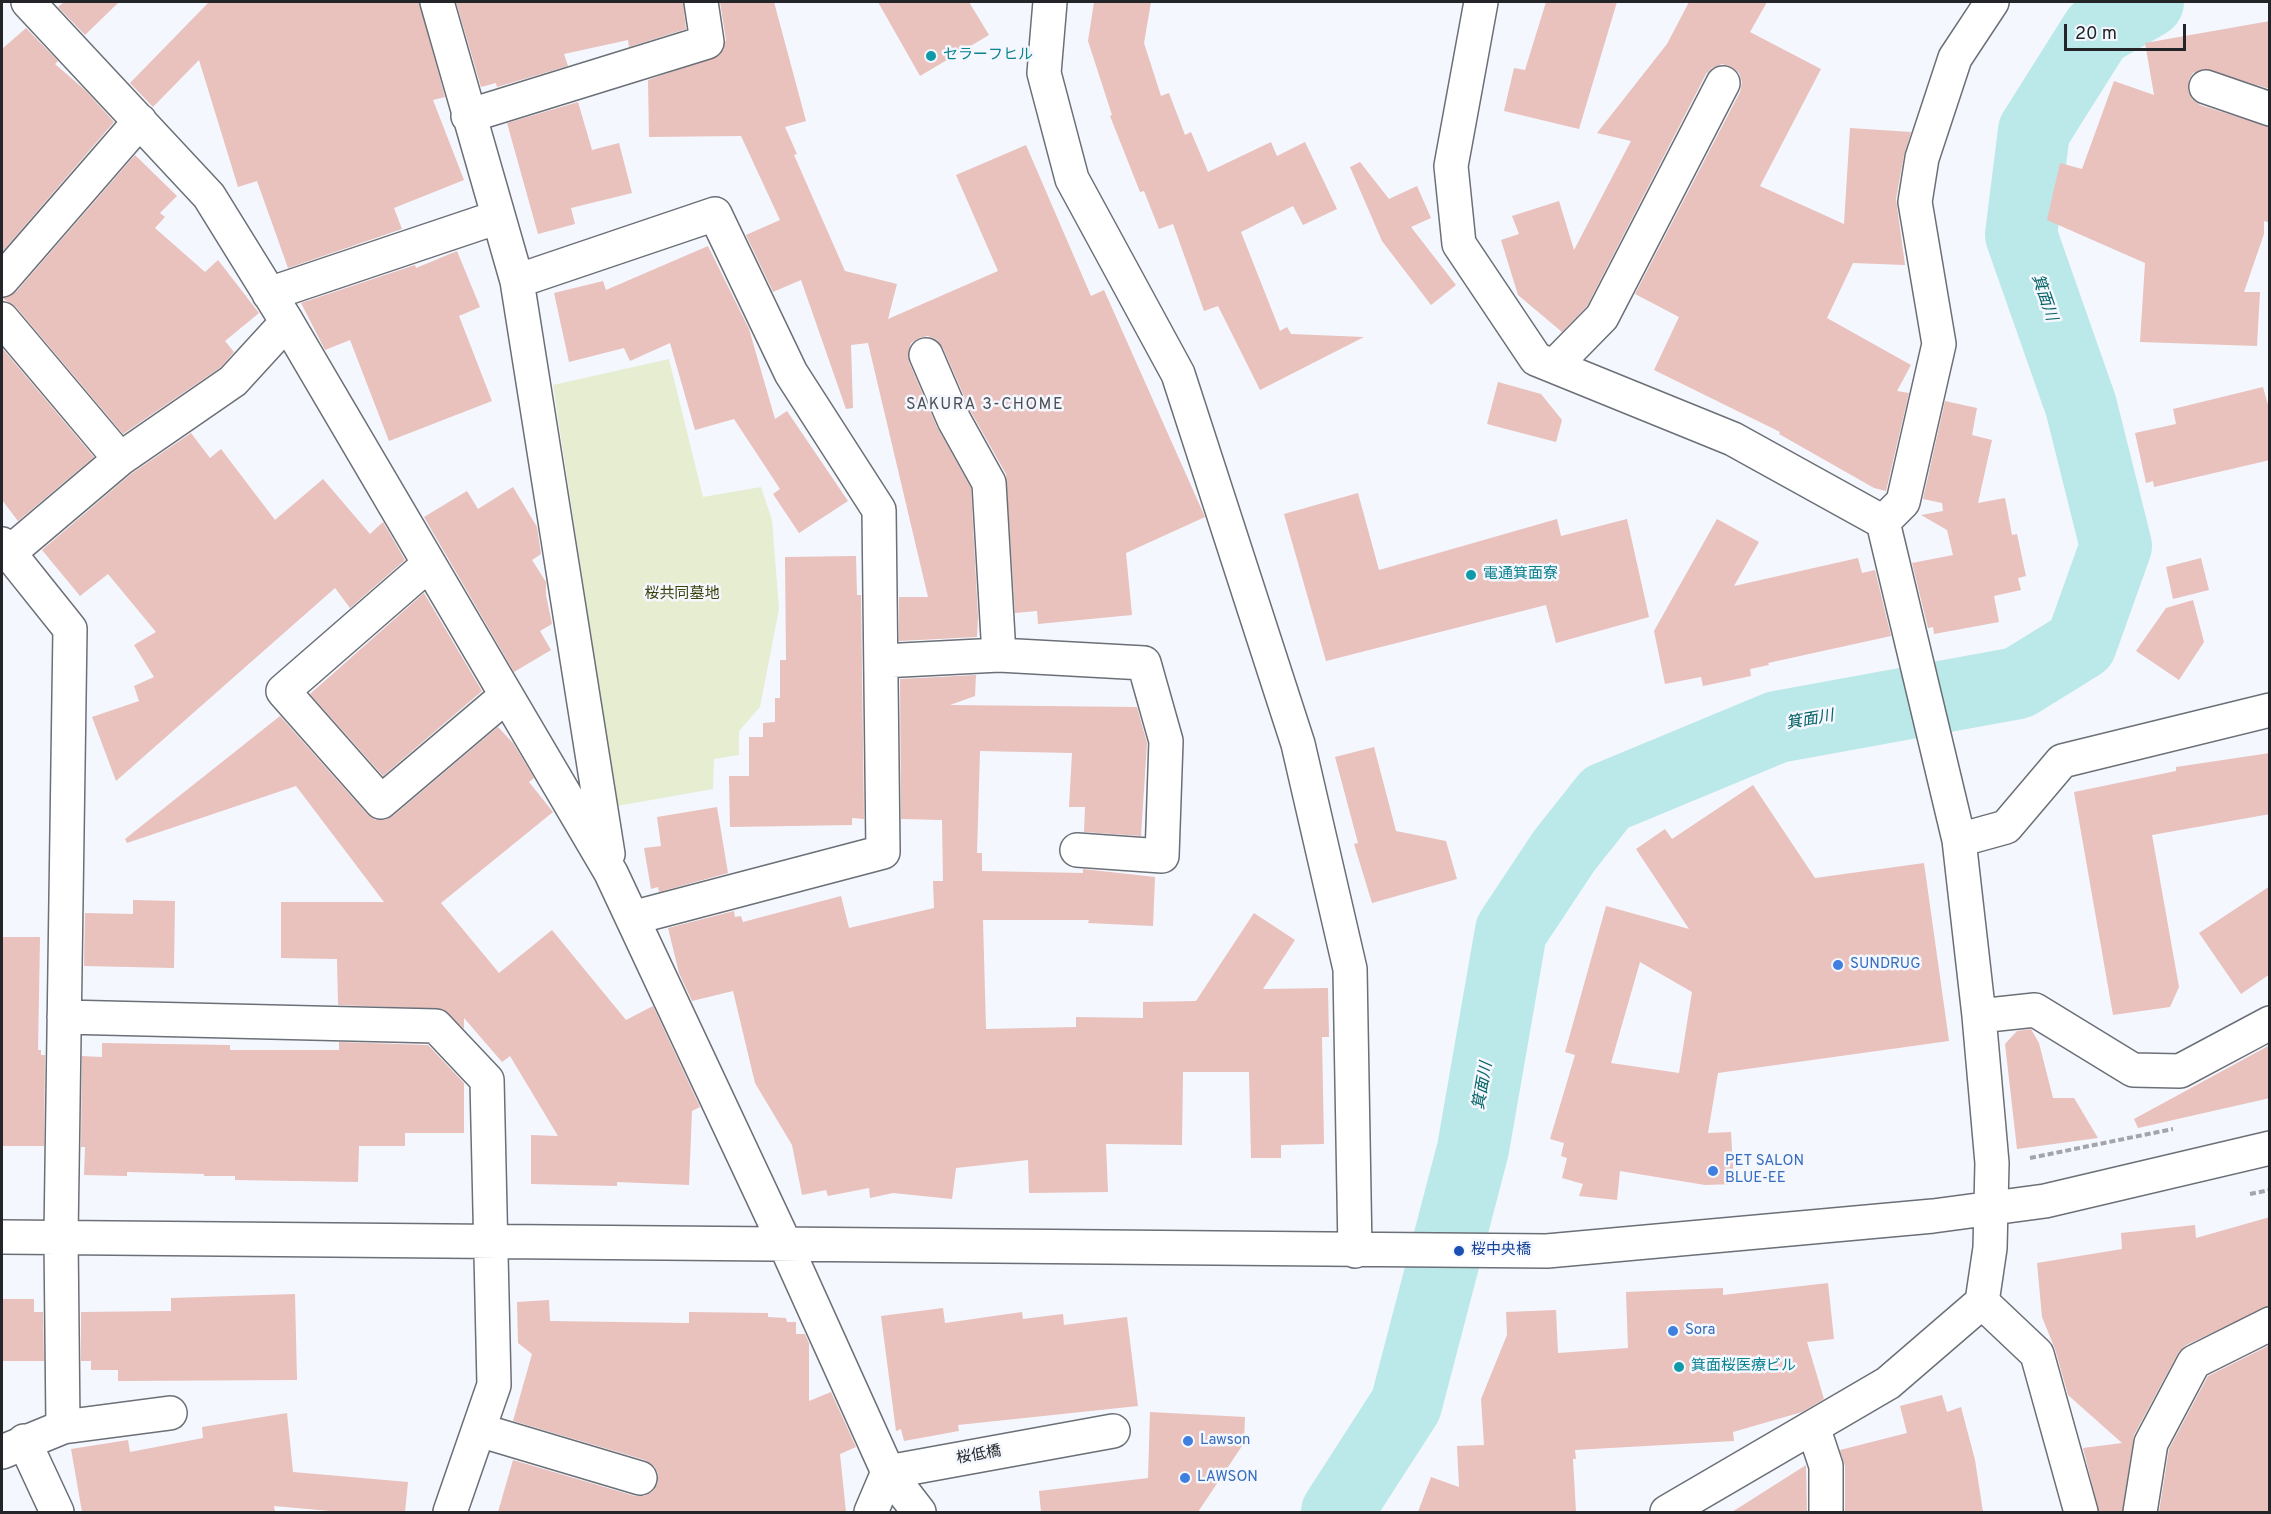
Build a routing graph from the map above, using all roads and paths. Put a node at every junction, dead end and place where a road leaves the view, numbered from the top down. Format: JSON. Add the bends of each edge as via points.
{"nodes":[{"id":1,"x":31,"y":2,"type":"edge"},
{"id":2,"x":437,"y":2,"type":"edge"},
{"id":3,"x":701,"y":2,"type":"edge"},
{"id":4,"x":1050,"y":2,"type":"edge"},
{"id":5,"x":1481,"y":2,"type":"edge"},
{"id":6,"x":1992,"y":2,"type":"edge"},
{"id":7,"x":1724,"y":82,"type":"dead end"},
{"id":8,"x":2206,"y":87,"type":"dead end"},
{"id":9,"x":2270,"y":109,"type":"edge"},
{"id":10,"x":468,"y":116,"type":"junction"},
{"id":11,"x":140,"y":121,"type":"junction"},
{"id":12,"x":498,"y":218,"type":"junction"},
{"id":13,"x":2,"y":280,"type":"edge"},
{"id":14,"x":517,"y":281,"type":"junction"},
{"id":15,"x":270,"y":294,"type":"junction"},
{"id":16,"x":2,"y":319,"type":"edge"},
{"id":17,"x":287,"y":322,"type":"junction"},
{"id":18,"x":926,"y":355,"type":"dead end"},
{"id":19,"x":1554,"y":366,"type":"junction"},
{"id":20,"x":120,"y":459,"type":"junction"},
{"id":21,"x":1883,"y":522,"type":"junction"},
{"id":22,"x":5,"y":549,"type":"edge"},
{"id":23,"x":429,"y":564,"type":"junction"},
{"id":24,"x":999,"y":655,"type":"junction"},
{"id":25,"x":882,"y":661,"type":"junction"},
{"id":26,"x":507,"y":696,"type":"junction"},
{"id":27,"x":2270,"y":710,"type":"edge"},
{"id":28,"x":1959,"y":840,"type":"junction"},
{"id":29,"x":1077,"y":850,"type":"dead end"},
{"id":30,"x":610,"y":873,"type":"junction"},
{"id":31,"x":632,"y":918,"type":"junction"},
{"id":32,"x":1979,"y":1016,"type":"junction"},
{"id":33,"x":64,"y":1017,"type":"junction"},
{"id":34,"x":2270,"y":1023,"type":"edge"},
{"id":35,"x":2177,"y":1128,"type":"dead end"},
{"id":36,"x":2270,"y":1148,"type":"edge"},
{"id":37,"x":2020,"y":1159,"type":"dead end"},
{"id":38,"x":2270,"y":1190,"type":"edge"},
{"id":39,"x":2247,"y":1195,"type":"dead end"},
{"id":40,"x":1993,"y":1207,"type":"junction"},
{"id":41,"x":2,"y":1237,"type":"edge"},
{"id":42,"x":61,"y":1238,"type":"junction"},
{"id":43,"x":491,"y":1241,"type":"junction"},
{"id":44,"x":785,"y":1244,"type":"junction"},
{"id":45,"x":1355,"y":1251,"type":"junction"},
{"id":46,"x":1982,"y":1302,"type":"junction"},
{"id":47,"x":2270,"y":1324,"type":"edge"},
{"id":48,"x":170,"y":1413,"type":"dead end"},
{"id":49,"x":1813,"y":1426,"type":"junction"},
{"id":50,"x":63,"y":1427,"type":"junction"},
{"id":51,"x":479,"y":1430,"type":"junction"},
{"id":52,"x":1113,"y":1431,"type":"dead end"},
{"id":53,"x":13,"y":1446,"type":"edge"},
{"id":54,"x":888,"y":1472,"type":"junction"},
{"id":55,"x":640,"y":1478,"type":"dead end"},
{"id":56,"x":57,"y":1512,"type":"edge"},
{"id":57,"x":450,"y":1512,"type":"edge"},
{"id":58,"x":871,"y":1512,"type":"edge"},
{"id":59,"x":919,"y":1512,"type":"edge"},
{"id":60,"x":1667,"y":1512,"type":"edge"},
{"id":61,"x":1826,"y":1512,"type":"edge"},
{"id":62,"x":2081,"y":1512,"type":"edge"},
{"id":63,"x":2140,"y":1512,"type":"edge"}],
"edges":[{"from":1,"to":11,"type":"street"},
{"from":2,"to":10,"type":"street"},
{"from":3,"to":10,"type":"street","via":[[708,42]]},
{"from":4,"to":45,"type":"street","via":[[1044,73],[1072,179],[1178,374],[1298,744],[1350,969]]},
{"from":5,"to":19,"type":"street","via":[[1451,166],[1459,244],[1536,359]]},
{"from":6,"to":21,"type":"street","via":[[1955,58],[1922,158],[1915,202],[1939,344],[1903,502]]},
{"from":7,"to":19,"type":"street","via":[[1602,317]]},
{"from":8,"to":9,"type":"street"},
{"from":10,"to":12,"type":"street"},
{"from":11,"to":13,"type":"street"},
{"from":11,"to":15,"type":"street","via":[[209,196]]},
{"from":12,"to":14,"type":"street"},
{"from":12,"to":15,"type":"street"},
{"from":14,"to":25,"type":"street","via":[[715,214],[791,373],[879,510]]},
{"from":14,"to":30,"type":"street"},
{"from":15,"to":17,"type":"street"},
{"from":16,"to":20,"type":"street"},
{"from":17,"to":20,"type":"street","via":[[233,381]]},
{"from":17,"to":23,"type":"street"},
{"from":18,"to":24,"type":"street","via":[[954,420],[989,483]]},
{"from":19,"to":21,"type":"street","via":[[1733,439]]},
{"from":20,"to":22,"type":"street"},
{"from":21,"to":28,"type":"street"},
{"from":22,"to":33,"type":"street","via":[[70,629]]},
{"from":23,"to":26,"type":"street"},
{"from":23,"to":26,"type":"street","via":[[283,691],[381,802]]},
{"from":24,"to":25,"type":"street"},
{"from":24,"to":29,"type":"street","via":[[1144,663],[1166,741],[1162,856]]},
{"from":25,"to":31,"type":"street","via":[[883,852]]},
{"from":26,"to":30,"type":"street"},
{"from":27,"to":28,"type":"street","via":[[2062,761],[2006,827]]},
{"from":28,"to":32,"type":"street"},
{"from":30,"to":31,"type":"street"},
{"from":31,"to":44,"type":"street"},
{"from":32,"to":34,"type":"street","via":[[2035,1010],[2133,1070],[2180,1071]]},
{"from":32,"to":40,"type":"street"},
{"from":33,"to":42,"type":"street"},
{"from":33,"to":43,"type":"street","via":[[436,1026],[487,1080]]},
{"from":35,"to":37,"type":"path"},
{"from":36,"to":40,"type":"street","via":[[2045,1201]]},
{"from":38,"to":39,"type":"path"},
{"from":40,"to":45,"type":"street","via":[[1933,1216],[1547,1251]]},
{"from":40,"to":46,"type":"street"},
{"from":41,"to":42,"type":"street"},
{"from":42,"to":43,"type":"street"},
{"from":42,"to":50,"type":"street"},
{"from":43,"to":44,"type":"street"},
{"from":43,"to":51,"type":"street","via":[[494,1385]]},
{"from":44,"to":45,"type":"street"},
{"from":44,"to":54,"type":"street"},
{"from":46,"to":49,"type":"street","via":[[1888,1383]]},
{"from":46,"to":62,"type":"street","via":[[2037,1354]]},
{"from":47,"to":63,"type":"street","via":[[2194,1362],[2151,1443]]},
{"from":48,"to":50,"type":"street"},
{"from":49,"to":60,"type":"street"},
{"from":49,"to":61,"type":"street","via":[[1826,1467]]},
{"from":50,"to":53,"type":"street"},
{"from":51,"to":55,"type":"street"},
{"from":51,"to":57,"type":"street"},
{"from":52,"to":54,"type":"street","name":"桜低橋"},
{"from":53,"to":56,"type":"street"},
{"from":54,"to":58,"type":"street"},
{"from":54,"to":59,"type":"street"}]}
